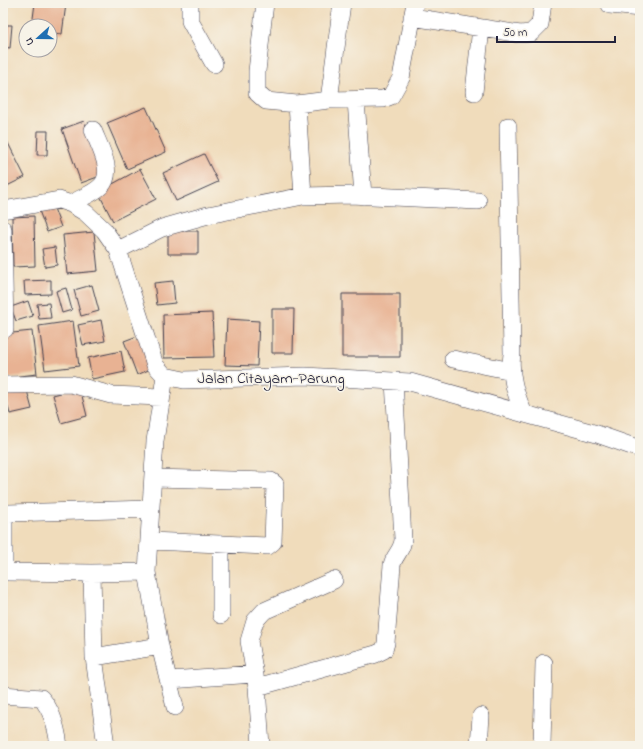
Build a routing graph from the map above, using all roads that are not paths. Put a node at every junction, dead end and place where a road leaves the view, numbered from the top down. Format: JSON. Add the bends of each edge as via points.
{"nodes":[{"id":1,"x":190,"y":3,"type":"edge"},
{"id":2,"x":265,"y":3,"type":"edge"},
{"id":3,"x":342,"y":3,"type":"edge"},
{"id":4,"x":543,"y":3,"type":"edge"},
{"id":5,"x":610,"y":5,"type":"dead end"},
{"id":6,"x":640,"y":8,"type":"edge"},
{"id":7,"x":413,"y":10,"type":"edge"},
{"id":8,"x":481,"y":28,"type":"junction"},
{"id":9,"x":214,"y":64,"type":"dead end"},
{"id":10,"x":474,"y":92,"type":"dead end"},
{"id":11,"x":329,"y":100,"type":"junction"},
{"id":12,"x":356,"y":100,"type":"junction"},
{"id":13,"x":297,"y":104,"type":"junction"},
{"id":14,"x":508,"y":126,"type":"dead end"},
{"id":15,"x":93,"y":130,"type":"dead end"},
{"id":16,"x":303,"y":196,"type":"junction"},
{"id":17,"x":363,"y":196,"type":"junction"},
{"id":18,"x":478,"y":201,"type":"dead end"},
{"id":19,"x":71,"y":204,"type":"junction"},
{"id":20,"x":3,"y":210,"type":"edge"},
{"id":21,"x":3,"y":229,"type":"edge"},
{"id":22,"x":118,"y":250,"type":"junction"},
{"id":23,"x":5,"y":329,"type":"dead end"},
{"id":24,"x":453,"y":359,"type":"dead end"},
{"id":25,"x":512,"y":371,"type":"junction"},
{"id":26,"x":165,"y":376,"type":"junction"},
{"id":27,"x":394,"y":381,"type":"junction"},
{"id":28,"x":3,"y":385,"type":"edge"},
{"id":29,"x":161,"y":397,"type":"junction"},
{"id":30,"x":524,"y":414,"type":"junction"},
{"id":31,"x":640,"y":449,"type":"edge"},
{"id":32,"x":152,"y":478,"type":"junction"},
{"id":33,"x":152,"y":509,"type":"junction"},
{"id":34,"x":150,"y":541,"type":"junction"},
{"id":35,"x":221,"y":544,"type":"junction"},
{"id":36,"x":147,"y":572,"type":"junction"},
{"id":37,"x":92,"y":573,"type":"junction"},
{"id":38,"x":334,"y":580,"type":"dead end"},
{"id":39,"x":221,"y":615,"type":"dead end"},
{"id":40,"x":160,"y":646,"type":"junction"},
{"id":41,"x":94,"y":657,"type":"junction"},
{"id":42,"x":544,"y":663,"type":"dead end"},
{"id":43,"x":170,"y":680,"type":"junction"},
{"id":44,"x":256,"y":681,"type":"junction"},
{"id":45,"x":3,"y":695,"type":"edge"},
{"id":46,"x":175,"y":707,"type":"dead end"},
{"id":47,"x":481,"y":716,"type":"dead end"},
{"id":48,"x":60,"y":746,"type":"edge"},
{"id":49,"x":106,"y":746,"type":"edge"},
{"id":50,"x":261,"y":746,"type":"edge"},
{"id":51,"x":479,"y":746,"type":"edge"},
{"id":52,"x":542,"y":746,"type":"edge"}],
"edges":[{"from":1,"to":9,"type":"street","via":[[190,21]]},
{"from":2,"to":13,"type":"street","via":[[256,72],[257,93],[266,101]]},
{"from":3,"to":11,"type":"street"},
{"from":4,"to":8,"type":"street","via":[[540,24],[531,34]]},
{"from":5,"to":6,"type":"street"},
{"from":7,"to":8,"type":"street"},
{"from":7,"to":12,"type":"street","via":[[397,89],[391,96],[383,99]]},
{"from":8,"to":10,"type":"street"},
{"from":11,"to":12,"type":"street"},
{"from":11,"to":13,"type":"street"},
{"from":12,"to":17,"type":"street"},
{"from":13,"to":16,"type":"street"},
{"from":14,"to":25,"type":"street"},
{"from":15,"to":19,"type":"street","via":[[107,169],[106,179],[100,186]]},
{"from":16,"to":17,"type":"street"},
{"from":16,"to":22,"type":"street","via":[[208,215],[162,228]]},
{"from":17,"to":18,"type":"street"},
{"from":19,"to":20,"type":"street","via":[[59,200]]},
{"from":19,"to":22,"type":"street","via":[[86,213],[104,230]]},
{"from":21,"to":23,"type":"street"},
{"from":22,"to":26,"type":"street","via":[[155,365]]},
{"from":24,"to":25,"type":"street"},
{"from":25,"to":30,"type":"street"},
{"from":26,"to":27,"type":"street","name":"Jalan Citayam-Parung","via":[[191,380],[305,376]]},
{"from":26,"to":29,"type":"street"},
{"from":27,"to":30,"type":"street","name":"Jalan Citayam-Parung","via":[[410,382]]},
{"from":27,"to":44,"type":"street","via":[[403,546],[392,565],[384,650],[376,654]]},
{"from":28,"to":29,"type":"street","via":[[71,384],[111,395]]},
{"from":29,"to":32,"type":"street"},
{"from":30,"to":31,"type":"street","name":"Jalan Citayam-Parung"},
{"from":32,"to":33,"type":"street"},
{"from":32,"to":35,"type":"street","via":[[268,480],[275,484],[273,542]]},
{"from":33,"to":34,"type":"street"},
{"from":33,"to":37,"type":"street","via":[[8,513],[4,519],[4,567],[7,572]]},
{"from":34,"to":35,"type":"street"},
{"from":34,"to":36,"type":"street"},
{"from":35,"to":39,"type":"street"},
{"from":36,"to":37,"type":"street"},
{"from":36,"to":40,"type":"street"},
{"from":37,"to":41,"type":"street"},
{"from":38,"to":44,"type":"street","via":[[264,611],[254,621],[249,641]]},
{"from":40,"to":41,"type":"street"},
{"from":40,"to":43,"type":"street"},
{"from":41,"to":49,"type":"street"},
{"from":42,"to":52,"type":"street"},
{"from":43,"to":44,"type":"street"},
{"from":43,"to":46,"type":"street"},
{"from":44,"to":50,"type":"street"},
{"from":45,"to":48,"type":"street","via":[[42,698],[54,723]]},
{"from":47,"to":51,"type":"street"}]}
